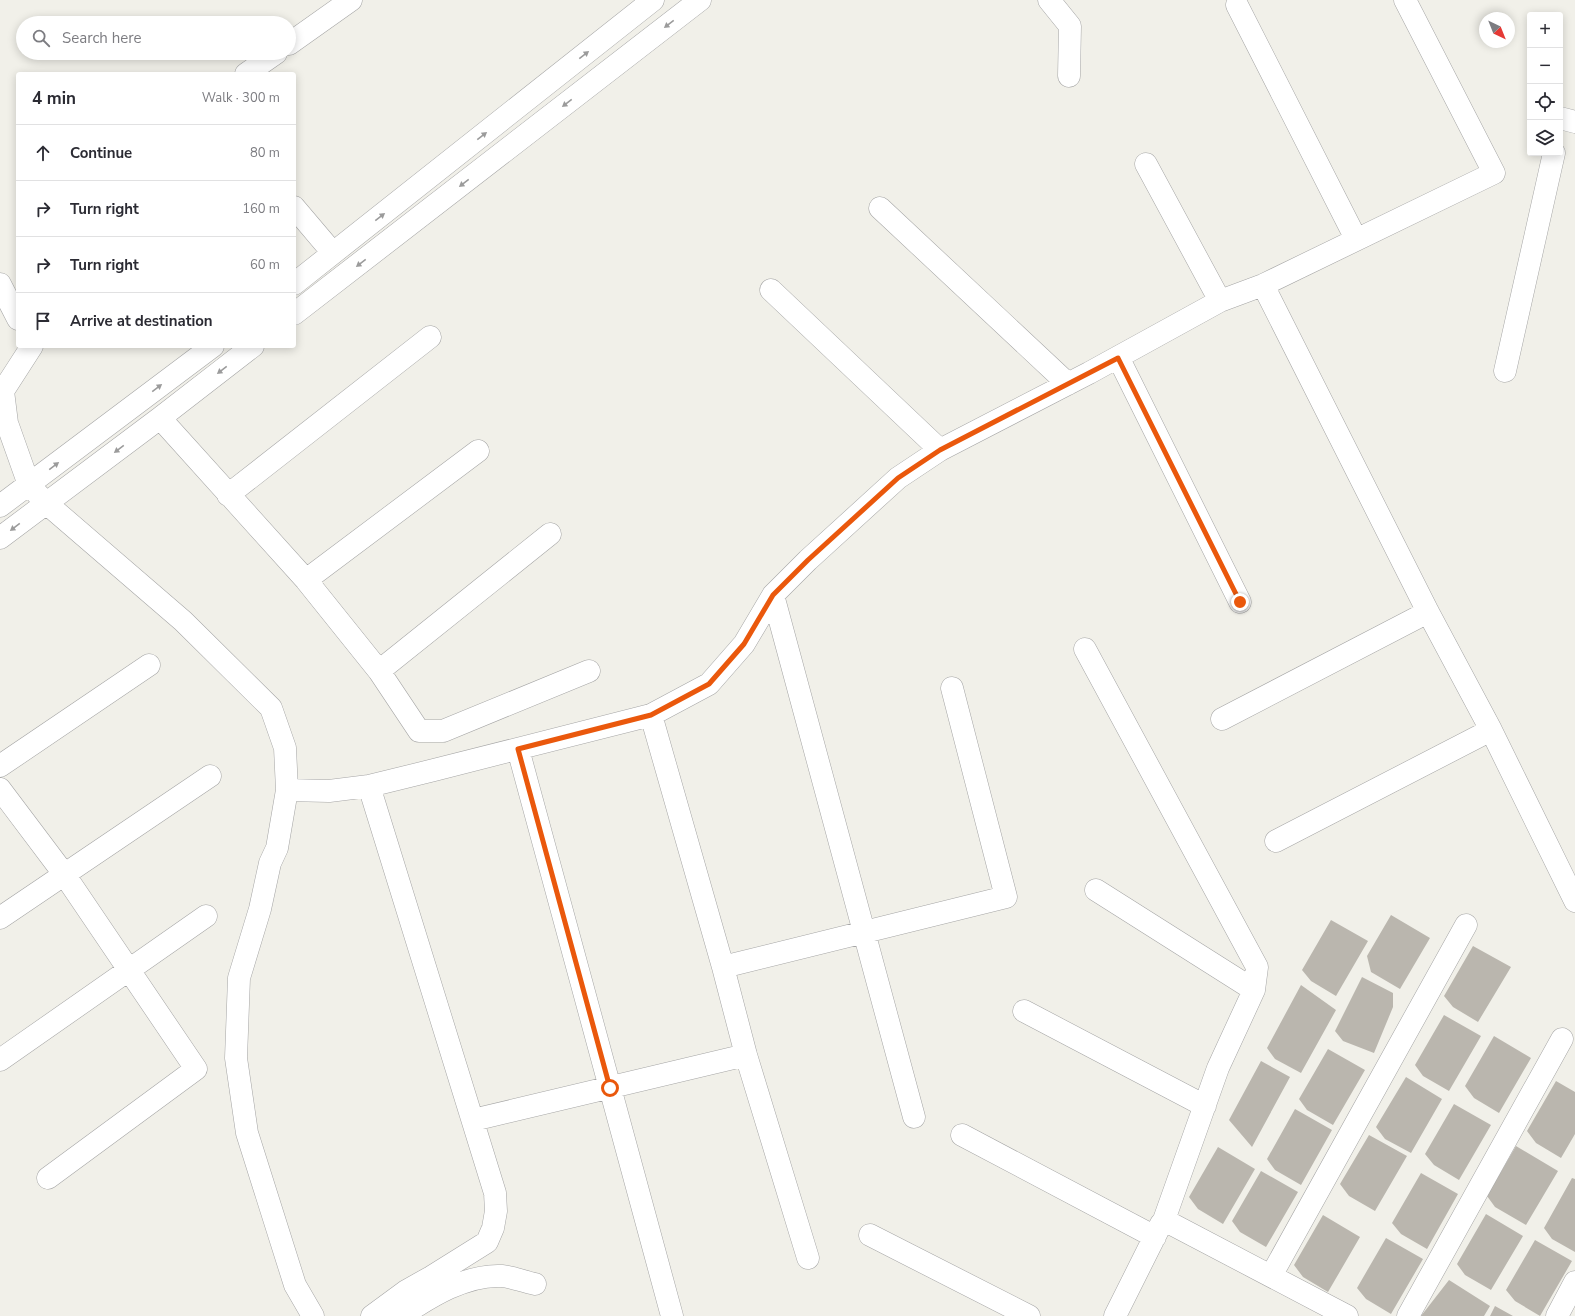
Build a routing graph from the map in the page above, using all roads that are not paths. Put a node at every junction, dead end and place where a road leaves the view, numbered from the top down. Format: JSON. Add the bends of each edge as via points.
{"nodes":[{"id":1,"x":351,"y":0,"type":"edge"},
{"id":2,"x":653,"y":0,"type":"edge"},
{"id":3,"x":700,"y":0,"type":"edge"},
{"id":4,"x":1049,"y":0,"type":"edge"},
{"id":5,"x":1405,"y":0,"type":"edge"},
{"id":6,"x":1237,"y":5,"type":"dead end"},
{"id":7,"x":296,"y":39,"type":"edge"},
{"id":8,"x":266,"y":60,"type":"edge"},
{"id":9,"x":249,"y":72,"type":"edge"},
{"id":10,"x":1069,"y":76,"type":"dead end"},
{"id":11,"x":1563,"y":119,"type":"edge"},
{"id":12,"x":1575,"y":122,"type":"edge"},
{"id":13,"x":1553,"y":156,"type":"edge"},
{"id":14,"x":1146,"y":164,"type":"dead end"},
{"id":15,"x":880,"y":208,"type":"dead end"},
{"id":16,"x":296,"y":209,"type":"edge"},
{"id":17,"x":1356,"y":239,"type":"junction"},
{"id":18,"x":334,"y":253,"type":"junction"},
{"id":19,"x":296,"y":282,"type":"edge"},
{"id":20,"x":0,"y":284,"type":"edge"},
{"id":21,"x":1263,"y":285,"type":"junction"},
{"id":22,"x":771,"y":290,"type":"dead end"},
{"id":23,"x":1220,"y":301,"type":"junction"},
{"id":24,"x":296,"y":312,"type":"edge"},
{"id":25,"x":16,"y":315,"type":"edge"},
{"id":26,"x":430,"y":337,"type":"dead end"},
{"id":27,"x":31,"y":348,"type":"edge"},
{"id":28,"x":210,"y":348,"type":"edge"},
{"id":29,"x":250,"y":348,"type":"edge"},
{"id":30,"x":1118,"y":358,"type":"junction"},
{"id":31,"x":1505,"y":371,"type":"dead end"},
{"id":32,"x":1068,"y":384,"type":"junction"},
{"id":33,"x":160,"y":418,"type":"junction"},
{"id":34,"x":940,"y":450,"type":"junction"},
{"id":35,"x":478,"y":451,"type":"dead end"},
{"id":36,"x":29,"y":485,"type":"junction"},
{"id":37,"x":228,"y":495,"type":"junction"},
{"id":38,"x":46,"y":503,"type":"junction"},
{"id":39,"x":0,"y":506,"type":"edge"},
{"id":40,"x":550,"y":534,"type":"dead end"},
{"id":41,"x":0,"y":538,"type":"edge"},
{"id":42,"x":306,"y":580,"type":"junction"},
{"id":43,"x":773,"y":595,"type":"junction"},
{"id":44,"x":1240,"y":602,"type":"dead end"},
{"id":45,"x":1428,"y":612,"type":"junction"},
{"id":46,"x":1085,"y":649,"type":"dead end"},
{"id":47,"x":150,"y":665,"type":"dead end"},
{"id":48,"x":379,"y":671,"type":"junction"},
{"id":49,"x":589,"y":671,"type":"dead end"},
{"id":50,"x":952,"y":688,"type":"dead end"},
{"id":51,"x":651,"y":715,"type":"junction"},
{"id":52,"x":1222,"y":719,"type":"dead end"},
{"id":53,"x":1491,"y":730,"type":"junction"},
{"id":54,"x":518,"y":749,"type":"junction"},
{"id":55,"x":0,"y":766,"type":"edge"},
{"id":56,"x":210,"y":776,"type":"dead end"},
{"id":57,"x":368,"y":786,"type":"junction"},
{"id":58,"x":0,"y":789,"type":"edge"},
{"id":59,"x":287,"y":790,"type":"junction"},
{"id":60,"x":1276,"y":841,"type":"dead end"},
{"id":61,"x":64,"y":874,"type":"junction"},
{"id":62,"x":1096,"y":890,"type":"dead end"},
{"id":63,"x":1575,"y":900,"type":"edge"},
{"id":64,"x":206,"y":916,"type":"dead end"},
{"id":65,"x":0,"y":918,"type":"edge"},
{"id":66,"x":1466,"y":925,"type":"dead end"},
{"id":67,"x":864,"y":932,"type":"junction"},
{"id":68,"x":723,"y":966,"type":"junction"},
{"id":69,"x":129,"y":970,"type":"junction"},
{"id":70,"x":1254,"y":990,"type":"junction"},
{"id":71,"x":1024,"y":1011,"type":"dead end"},
{"id":72,"x":1562,"y":1039,"type":"dead end"},
{"id":73,"x":746,"y":1055,"type":"junction"},
{"id":74,"x":0,"y":1060,"type":"edge"},
{"id":75,"x":610,"y":1088,"type":"junction"},
{"id":76,"x":1205,"y":1106,"type":"junction"},
{"id":77,"x":914,"y":1117,"type":"dead end"},
{"id":78,"x":473,"y":1120,"type":"junction"},
{"id":79,"x":962,"y":1135,"type":"dead end"},
{"id":80,"x":48,"y":1178,"type":"dead end"},
{"id":81,"x":1159,"y":1228,"type":"junction"},
{"id":82,"x":870,"y":1235,"type":"dead end"},
{"id":83,"x":808,"y":1258,"type":"dead end"},
{"id":84,"x":1271,"y":1276,"type":"junction"},
{"id":85,"x":1575,"y":1282,"type":"edge"},
{"id":86,"x":535,"y":1284,"type":"dead end"},
{"id":87,"x":313,"y":1316,"type":"edge"},
{"id":88,"x":372,"y":1316,"type":"edge"},
{"id":89,"x":401,"y":1316,"type":"edge"},
{"id":90,"x":672,"y":1316,"type":"edge"},
{"id":91,"x":1029,"y":1316,"type":"edge"},
{"id":92,"x":1115,"y":1316,"type":"edge"},
{"id":93,"x":1347,"y":1316,"type":"edge"},
{"id":94,"x":1408,"y":1316,"type":"edge"},
{"id":95,"x":1557,"y":1316,"type":"edge"}],
"edges":[{"from":1,"to":7,"type":"street"},
{"from":18,"to":2,"type":"street","one_way":true},
{"from":3,"to":24,"type":"street","one_way":true},
{"from":4,"to":10,"type":"street","via":[[1070,26]]},
{"from":5,"to":17,"type":"street","via":[[1494,173]]},
{"from":6,"to":17,"type":"street"},
{"from":8,"to":9,"type":"street"},
{"from":11,"to":12,"type":"street"},
{"from":13,"to":31,"type":"street"},
{"from":14,"to":23,"type":"street"},
{"from":15,"to":32,"type":"street"},
{"from":16,"to":18,"type":"street"},
{"from":17,"to":21,"type":"street"},
{"from":18,"to":19,"type":"street"},
{"from":20,"to":25,"type":"street"},
{"from":21,"to":23,"type":"street"},
{"from":21,"to":45,"type":"street"},
{"from":22,"to":34,"type":"street"},
{"from":23,"to":30,"type":"street"},
{"from":26,"to":37,"type":"street"},
{"from":27,"to":36,"type":"street","via":[[3,391],[7,423]]},
{"from":36,"to":28,"type":"street","one_way":true},
{"from":29,"to":33,"type":"street","one_way":true},
{"from":30,"to":32,"type":"street"},
{"from":30,"to":44,"type":"street"},
{"from":32,"to":34,"type":"street"},
{"from":33,"to":37,"type":"street"},
{"from":33,"to":38,"type":"street","one_way":true},
{"from":34,"to":43,"type":"street","via":[[898,478]]},
{"from":35,"to":42,"type":"street"},
{"from":36,"to":38,"type":"street"},
{"from":36,"to":39,"type":"street"},
{"from":37,"to":42,"type":"street"},
{"from":38,"to":41,"type":"street","one_way":true},
{"from":38,"to":59,"type":"street","via":[[183,621],[271,708],[285,748]]},
{"from":40,"to":48,"type":"street"},
{"from":42,"to":48,"type":"street"},
{"from":43,"to":51,"type":"street","via":[[744,644],[709,684]]},
{"from":43,"to":67,"type":"street"},
{"from":45,"to":52,"type":"street"},
{"from":45,"to":53,"type":"street"},
{"from":46,"to":70,"type":"street","via":[[1257,967]]},
{"from":47,"to":55,"type":"street"},
{"from":48,"to":49,"type":"street","via":[[419,731],[443,731]]},
{"from":50,"to":67,"type":"street","via":[[1006,896]]},
{"from":51,"to":54,"type":"street"},
{"from":51,"to":68,"type":"street"},
{"from":53,"to":60,"type":"street"},
{"from":53,"to":63,"type":"street"},
{"from":54,"to":57,"type":"street"},
{"from":54,"to":75,"type":"street"},
{"from":56,"to":61,"type":"street"},
{"from":57,"to":59,"type":"street","via":[[329,791]]},
{"from":57,"to":78,"type":"street"},
{"from":58,"to":61,"type":"street"},
{"from":59,"to":87,"type":"street","via":[[277,848],[270,863],[260,909],[239,978],[236,1058],[247,1133],[295,1285]]},
{"from":61,"to":65,"type":"street"},
{"from":61,"to":69,"type":"street"},
{"from":62,"to":70,"type":"street"},
{"from":64,"to":69,"type":"street"},
{"from":66,"to":84,"type":"street"},
{"from":67,"to":68,"type":"street"},
{"from":67,"to":77,"type":"street"},
{"from":68,"to":73,"type":"street"},
{"from":69,"to":74,"type":"street"},
{"from":69,"to":80,"type":"street","via":[[196,1069]]},
{"from":70,"to":76,"type":"street","via":[[1218,1068]]},
{"from":71,"to":76,"type":"street"},
{"from":72,"to":94,"type":"street"},
{"from":73,"to":75,"type":"street"},
{"from":73,"to":83,"type":"street"},
{"from":75,"to":78,"type":"street"},
{"from":75,"to":90,"type":"street"},
{"from":76,"to":81,"type":"street"},
{"from":78,"to":88,"type":"street","via":[[495,1193],[496,1211],[488,1242],[406,1291]]},
{"from":79,"to":81,"type":"street"},
{"from":81,"to":84,"type":"street"},
{"from":81,"to":92,"type":"street"},
{"from":82,"to":91,"type":"street"},
{"from":84,"to":93,"type":"street"},
{"from":85,"to":95,"type":"street"},
{"from":86,"to":89,"type":"street","via":[[502,1276],[480,1278],[454,1286]]}]}
